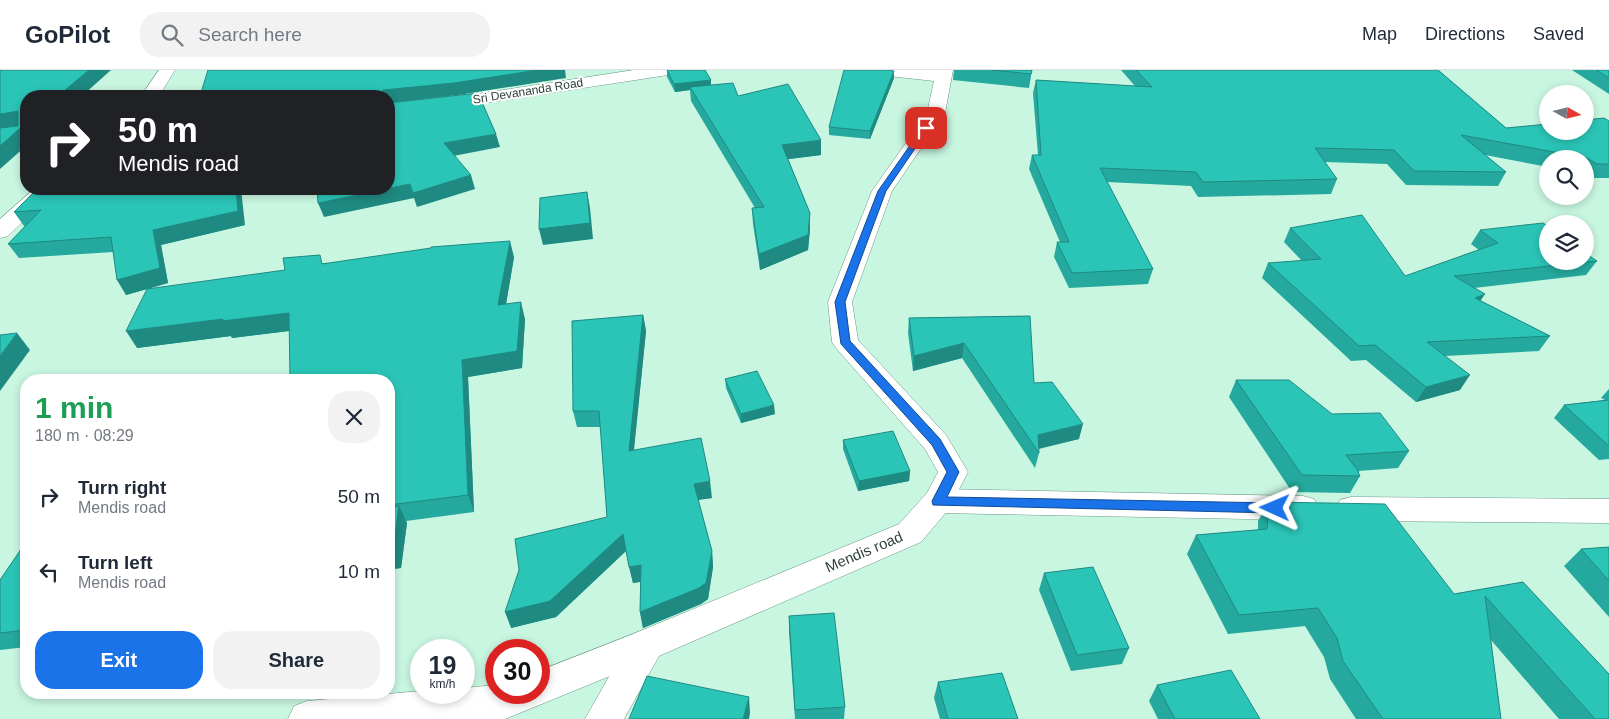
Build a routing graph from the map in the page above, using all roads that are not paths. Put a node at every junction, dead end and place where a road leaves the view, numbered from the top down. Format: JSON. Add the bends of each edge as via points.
{"nodes":[{"id":1,"x":167,"y":70,"type":"edge"},
{"id":2,"x":668,"y":70,"type":"edge"},
{"id":3,"x":880,"y":70,"type":"edge"},
{"id":4,"x":944,"y":73,"type":"edge"},
{"id":5,"x":154,"y":90,"type":"edge"},
{"id":6,"x":395,"y":108,"type":"edge"},
{"id":7,"x":39,"y":195,"type":"edge"},
{"id":8,"x":0,"y":230,"type":"edge"},
{"id":9,"x":938,"y":501,"type":"junction"},
{"id":10,"x":1609,"y":511,"type":"edge"},
{"id":11,"x":646,"y":645,"type":"junction"},
{"id":12,"x":550,"y":684,"type":"edge"},
{"id":13,"x":485,"y":704,"type":"edge"},
{"id":14,"x":306,"y":719,"type":"edge"},
{"id":15,"x":604,"y":719,"type":"edge"}],
"edges":[{"from":1,"to":5,"type":"street"},
{"from":2,"to":6,"type":"street","name":"Sri Devananda Road"},
{"from":3,"to":4,"type":"street"},
{"from":4,"to":9,"type":"street","name":"Mendis road","via":[[936,113],[882,191],[840,302],[845,342],[936,442],[953,472]]},
{"from":7,"to":8,"type":"street"},
{"from":9,"to":10,"type":"street"},
{"from":9,"to":11,"type":"street","name":"Mendis road","via":[[910,533]]},
{"from":11,"to":12,"type":"street","name":"Mendis road"},
{"from":11,"to":15,"type":"street"},
{"from":13,"to":14,"type":"street"}]}
